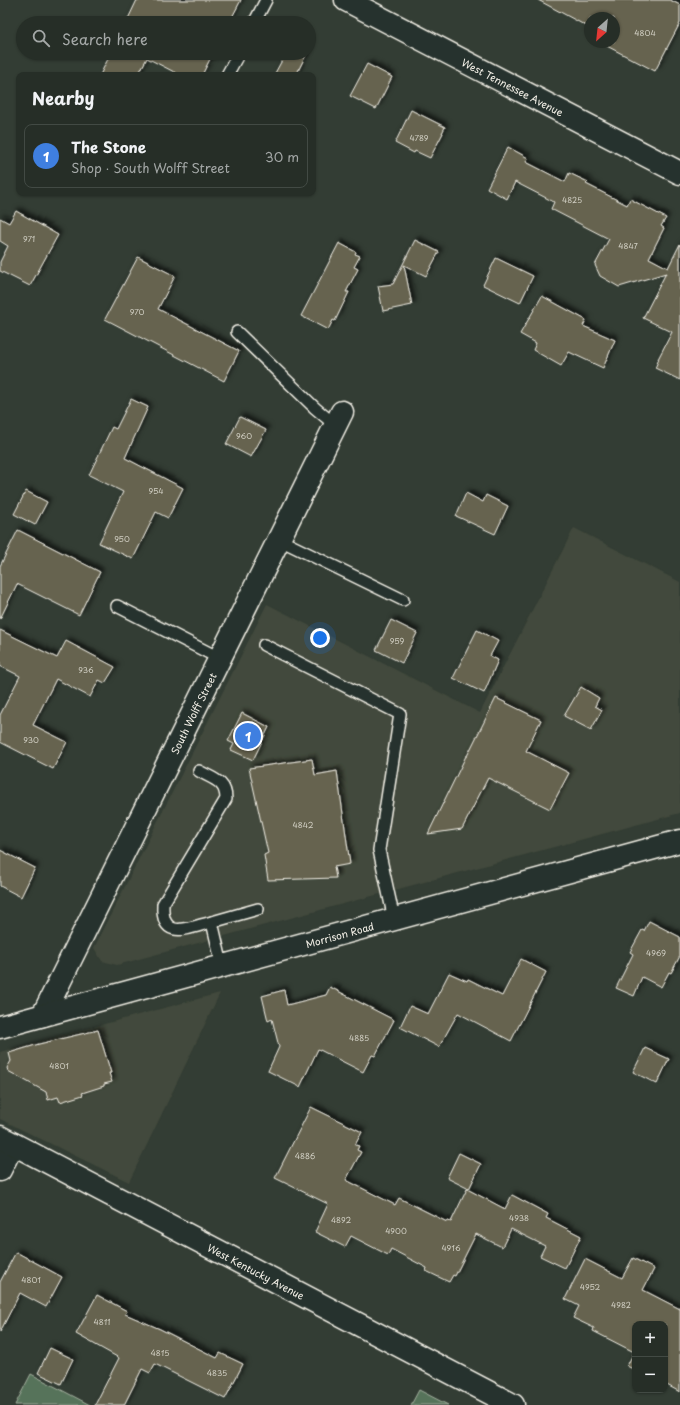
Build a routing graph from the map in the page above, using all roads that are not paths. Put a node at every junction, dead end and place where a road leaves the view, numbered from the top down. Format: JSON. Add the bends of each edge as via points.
{"nodes":[{"id":1,"x":266,"y":0,"type":"edge"},
{"id":2,"x":346,"y":0,"type":"edge"},
{"id":3,"x":258,"y":16,"type":"edge"},
{"id":4,"x":234,"y":60,"type":"edge"},
{"id":5,"x":228,"y":72,"type":"edge"},
{"id":6,"x":680,"y":174,"type":"edge"},
{"id":7,"x":237,"y":332,"type":"dead end"},
{"id":8,"x":338,"y":418,"type":"joint"},
{"id":9,"x":278,"y":539,"type":"junction"},
{"id":10,"x":403,"y":600,"type":"dead end"},
{"id":11,"x":117,"y":606,"type":"dead end"},
{"id":12,"x":264,"y":646,"type":"dead end"},
{"id":13,"x":219,"y":658,"type":"junction"},
{"id":14,"x":199,"y":771,"type":"dead end"},
{"id":15,"x":680,"y":841,"type":"edge"},
{"id":16,"x":258,"y":909,"type":"dead end"},
{"id":17,"x":394,"y":919,"type":"junction"},
{"id":18,"x":212,"y":922,"type":"junction"},
{"id":19,"x":222,"y":965,"type":"junction"},
{"id":20,"x":43,"y":1015,"type":"junction"},
{"id":21,"x":0,"y":1027,"type":"edge"},
{"id":22,"x":7,"y":1140,"type":"edge"},
{"id":23,"x":0,"y":1170,"type":"edge"},
{"id":24,"x":513,"y":1405,"type":"edge"}],
"edges":[{"from":1,"to":3,"type":"lane"},
{"from":2,"to":6,"type":"street","name":"West Tennessee Avenue"},
{"from":4,"to":5,"type":"lane"},
{"from":7,"to":8,"type":"lane","via":[[315,408]]},
{"from":8,"to":9,"type":"street","name":"South Wolff Street"},
{"from":9,"to":10,"type":"lane"},
{"from":9,"to":13,"type":"street","name":"South Wolff Street"},
{"from":11,"to":13,"type":"lane"},
{"from":12,"to":17,"type":"lane","via":[[400,714],[379,850]]},
{"from":13,"to":20,"type":"street","name":"South Wolff Street"},
{"from":14,"to":18,"type":"lane","via":[[223,784],[226,799],[163,904],[162,915],[171,928],[179,931]]},
{"from":15,"to":17,"type":"street","name":"Morrison Road"},
{"from":16,"to":18,"type":"lane"},
{"from":17,"to":19,"type":"street","name":"Morrison Road"},
{"from":18,"to":19,"type":"lane"},
{"from":19,"to":20,"type":"street","name":"Morrison Road"},
{"from":20,"to":21,"type":"street","name":"Morrison Road"},
{"from":22,"to":23,"type":"street"},
{"from":22,"to":24,"type":"street","name":"West Kentucky Avenue"}]}
